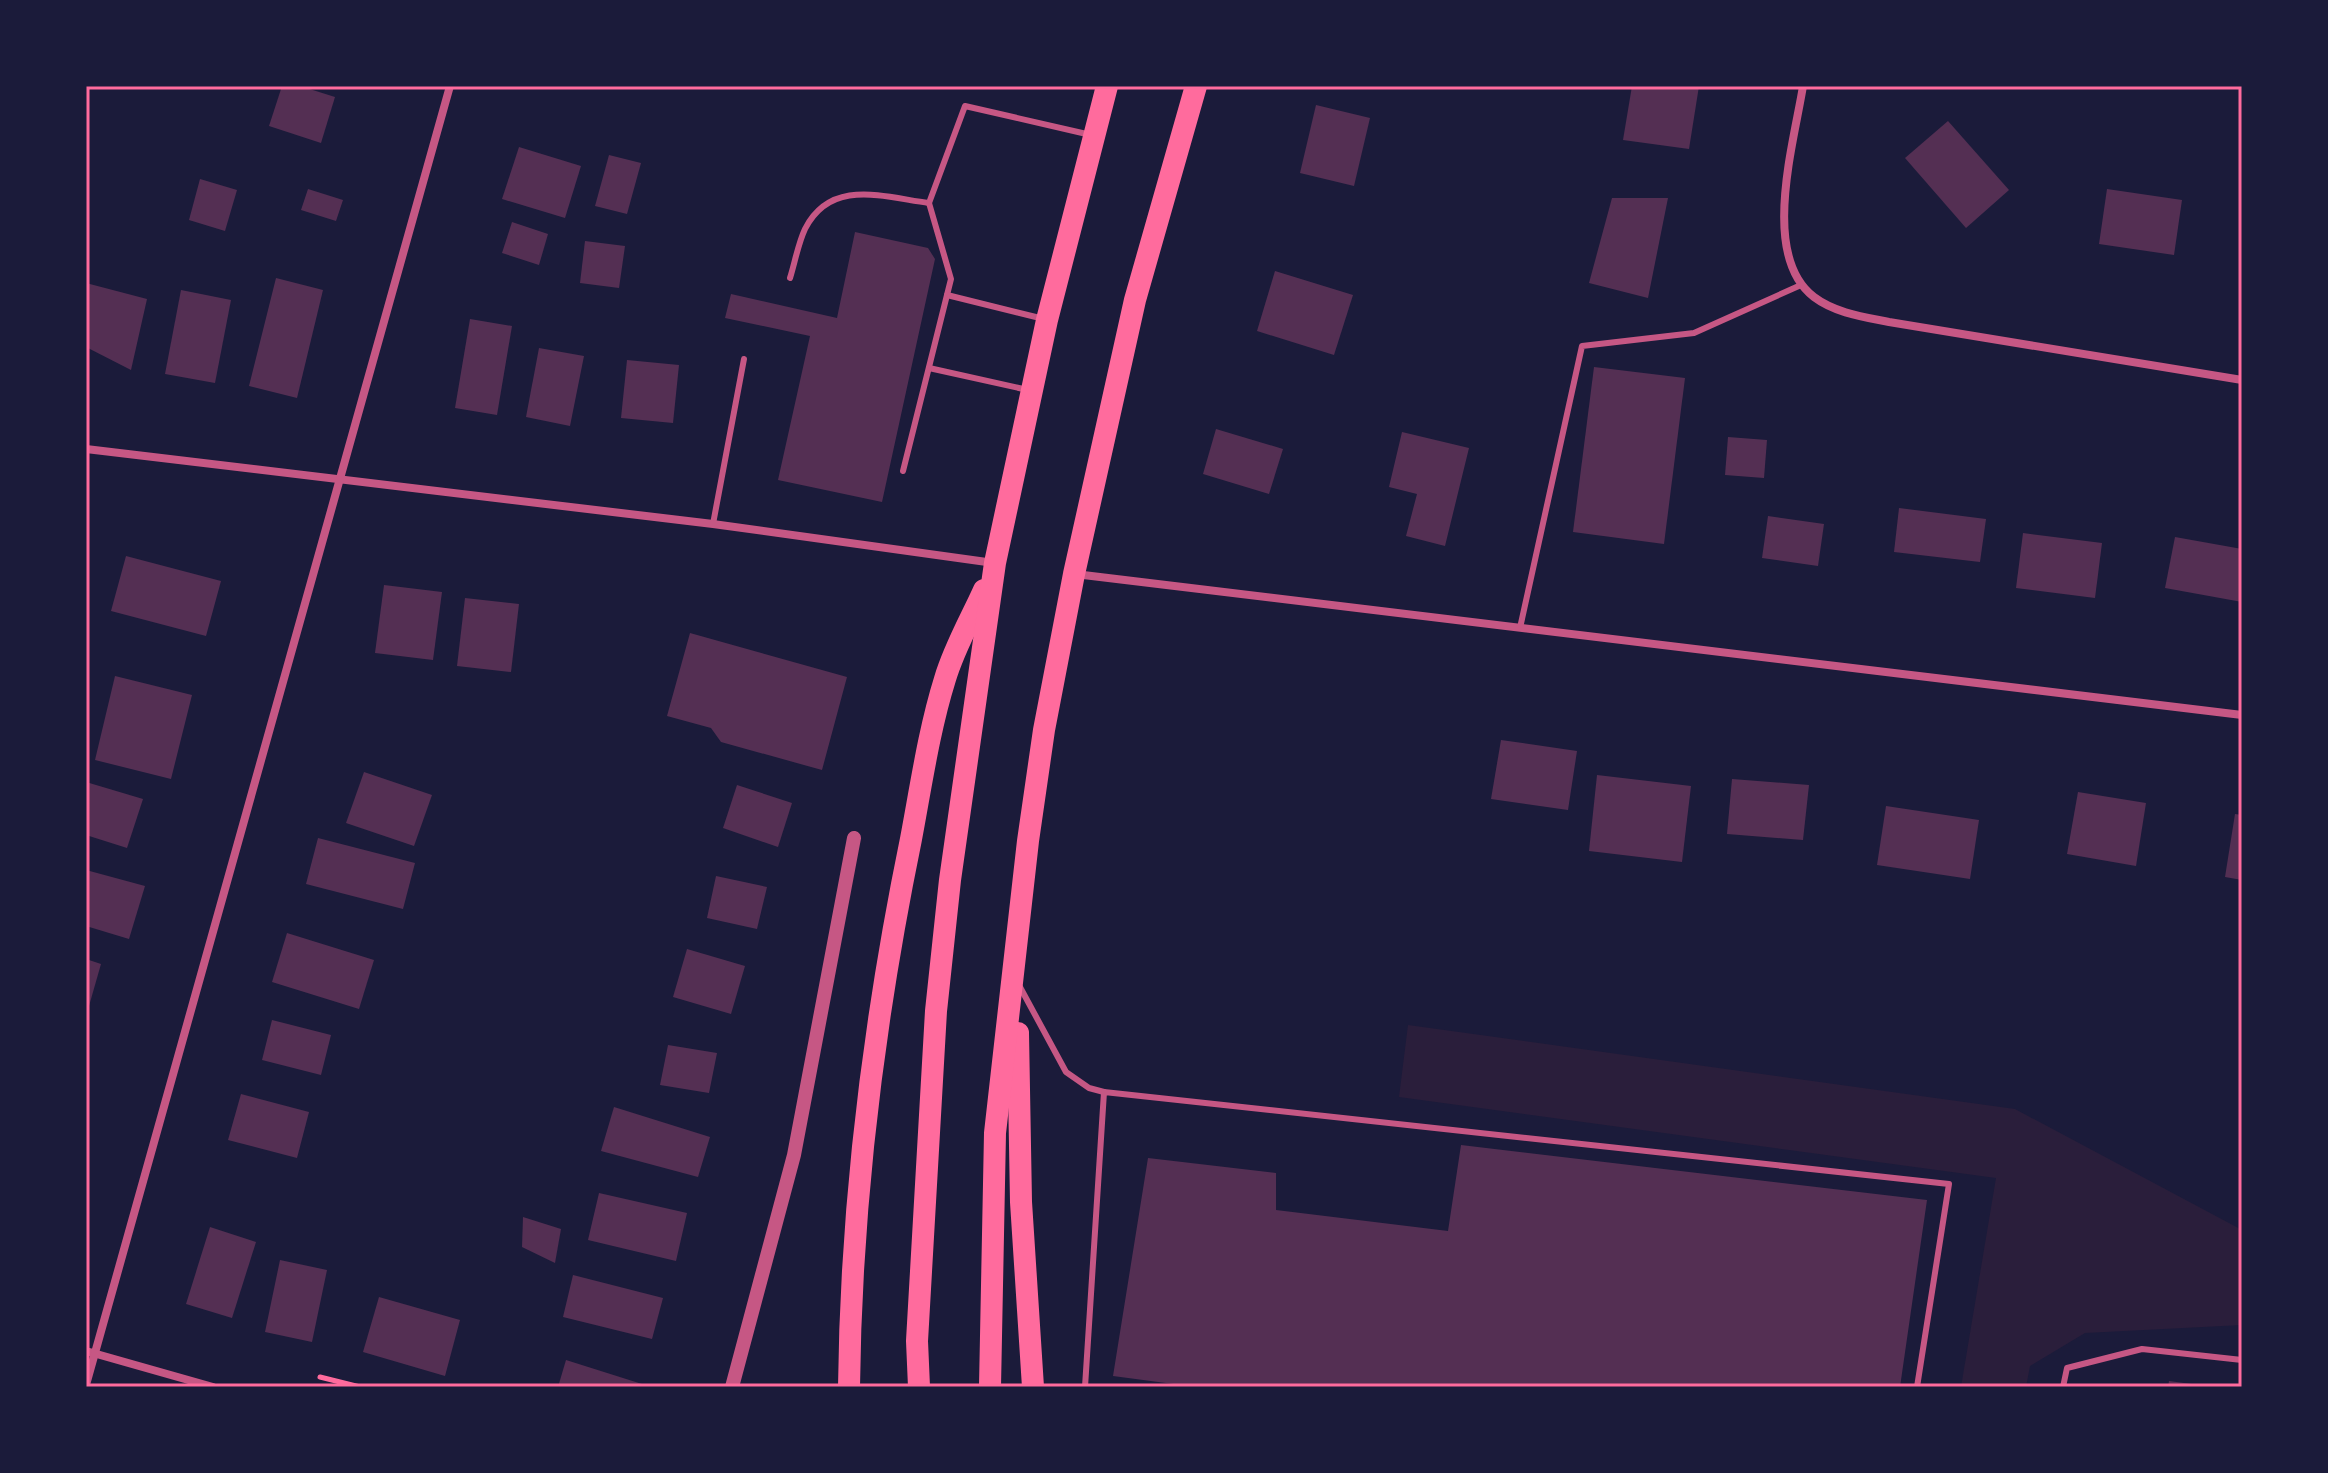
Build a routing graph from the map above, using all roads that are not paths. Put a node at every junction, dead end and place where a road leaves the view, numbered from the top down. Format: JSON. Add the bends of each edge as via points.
{"nodes":[{"id":1,"x":450,"y":86,"type":"edge"},
{"id":2,"x":1107,"y":86,"type":"edge"},
{"id":3,"x":1196,"y":86,"type":"edge"},
{"id":4,"x":1803,"y":86,"type":"edge"},
{"id":5,"x":1094,"y":135,"type":"junction"},
{"id":6,"x":929,"y":203,"type":"junction"},
{"id":7,"x":790,"y":278,"type":"dead end"},
{"id":8,"x":1801,"y":285,"type":"junction"},
{"id":9,"x":947,"y":295,"type":"junction"},
{"id":10,"x":1047,"y":320,"type":"junction"},
{"id":11,"x":744,"y":359,"type":"dead end"},
{"id":12,"x":929,"y":368,"type":"junction"},
{"id":13,"x":2242,"y":380,"type":"edge"},
{"id":14,"x":1032,"y":391,"type":"junction"},
{"id":15,"x":86,"y":449,"type":"edge"},
{"id":16,"x":903,"y":471,"type":"dead end"},
{"id":17,"x":342,"y":480,"type":"junction"},
{"id":18,"x":713,"y":524,"type":"junction"},
{"id":19,"x":995,"y":563,"type":"junction"},
{"id":20,"x":1074,"y":574,"type":"junction"},
{"id":21,"x":1520,"y":628,"type":"junction"},
{"id":22,"x":2242,"y":715,"type":"edge"},
{"id":23,"x":854,"y":838,"type":"dead end"},
{"id":24,"x":1021,"y":900,"type":"junction"},
{"id":25,"x":1017,"y":982,"type":"junction"},
{"id":26,"x":1104,"y":1092,"type":"junction"},
{"id":27,"x":90,"y":1352,"type":"edge"},
{"id":28,"x":2242,"y":1360,"type":"edge"},
{"id":29,"x":86,"y":1385,"type":"edge"},
{"id":30,"x":213,"y":1387,"type":"edge"},
{"id":31,"x":732,"y":1387,"type":"edge"},
{"id":32,"x":849,"y":1387,"type":"edge"},
{"id":33,"x":919,"y":1387,"type":"edge"},
{"id":34,"x":990,"y":1387,"type":"edge"},
{"id":35,"x":1033,"y":1387,"type":"edge"},
{"id":36,"x":1085,"y":1387,"type":"edge"},
{"id":37,"x":1917,"y":1387,"type":"edge"},
{"id":38,"x":2063,"y":1387,"type":"edge"}],
"edges":[{"from":1,"to":17,"type":"street"},
{"from":2,"to":5,"type":"highway"},
{"from":3,"to":20,"type":"highway","via":[[1135,300]]},
{"from":4,"to":8,"type":"street","via":[[1784,226],[1786,250]]},
{"from":5,"to":6,"type":"lane","via":[[965,106]]},
{"from":5,"to":10,"type":"highway"},
{"from":6,"to":7,"type":"lane","via":[[857,193],[822,205],[805,230]]},
{"from":6,"to":9,"type":"lane","via":[[951,279]]},
{"from":8,"to":13,"type":"street","via":[[1827,305],[1889,322]]},
{"from":8,"to":21,"type":"lane","via":[[1694,333],[1582,346]]},
{"from":9,"to":10,"type":"lane"},
{"from":9,"to":12,"type":"lane"},
{"from":10,"to":14,"type":"highway"},
{"from":11,"to":18,"type":"lane"},
{"from":12,"to":14,"type":"lane"},
{"from":12,"to":16,"type":"lane"},
{"from":14,"to":19,"type":"highway"},
{"from":15,"to":17,"type":"street"},
{"from":17,"to":18,"type":"street"},
{"from":17,"to":27,"type":"street"},
{"from":18,"to":19,"type":"street"},
{"from":19,"to":32,"type":"highway","via":[[945,678],[903,875],[862,1159]]},
{"from":19,"to":33,"type":"highway","via":[[936,1011],[917,1341]]},
{"from":20,"to":21,"type":"street"},
{"from":20,"to":24,"type":"highway","via":[[1044,730]]},
{"from":21,"to":22,"type":"street"},
{"from":23,"to":31,"type":"street","via":[[794,1155]]},
{"from":24,"to":25,"type":"highway"},
{"from":24,"to":34,"type":"highway","via":[[995,1133]]},
{"from":25,"to":26,"type":"lane","via":[[1066,1072]]},
{"from":25,"to":35,"type":"highway","via":[[1021,1202]]},
{"from":26,"to":36,"type":"lane"},
{"from":26,"to":37,"type":"lane","via":[[1949,1184]]},
{"from":27,"to":29,"type":"street"},
{"from":27,"to":30,"type":"street"},
{"from":28,"to":38,"type":"lane","via":[[2142,1349],[2067,1368]]}]}
